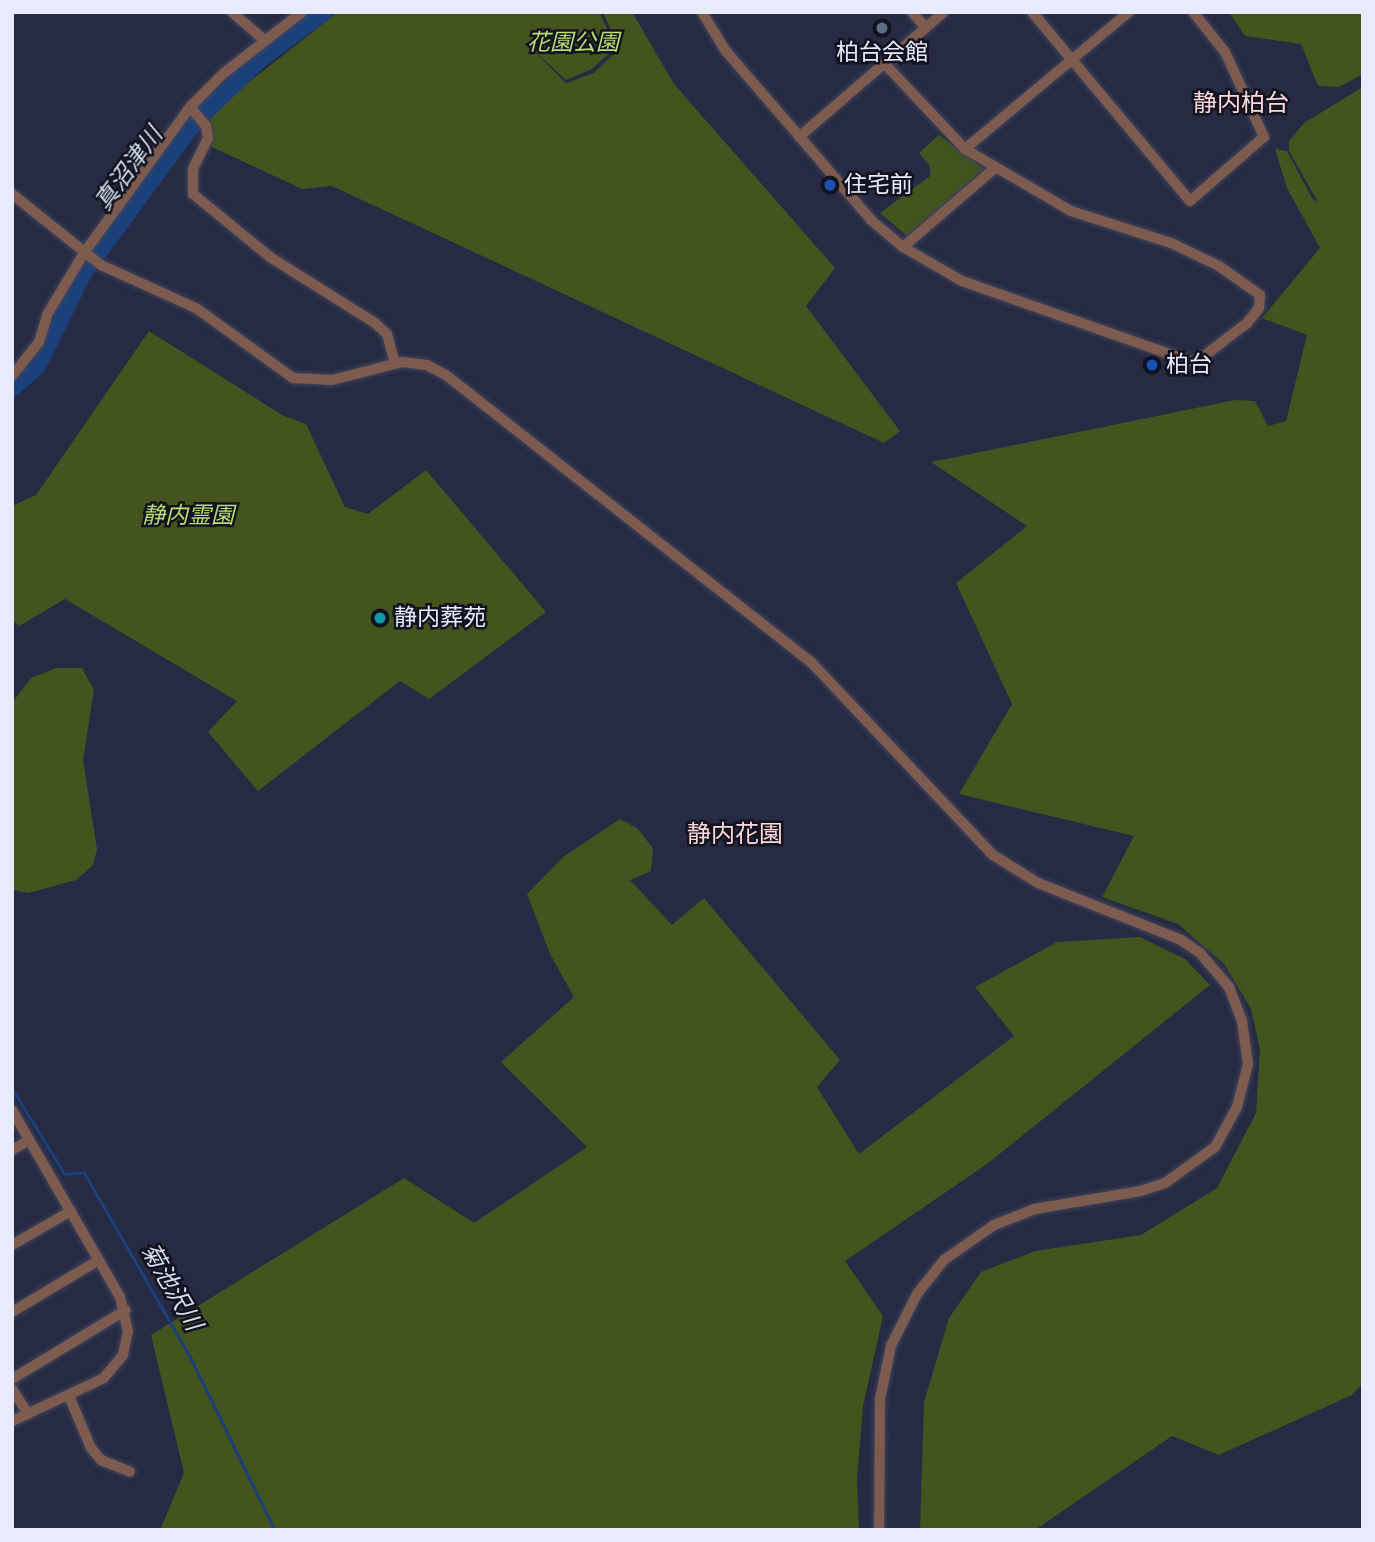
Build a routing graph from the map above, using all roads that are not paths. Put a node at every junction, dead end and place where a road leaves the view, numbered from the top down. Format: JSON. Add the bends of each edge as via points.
{"nodes":[{"id":1,"x":232,"y":12,"type":"edge"},
{"id":2,"x":302,"y":12,"type":"edge"},
{"id":3,"x":702,"y":12,"type":"edge"},
{"id":4,"x":912,"y":12,"type":"edge"},
{"id":5,"x":944,"y":12,"type":"edge"},
{"id":6,"x":1032,"y":12,"type":"edge"},
{"id":7,"x":1129,"y":12,"type":"edge"},
{"id":8,"x":1193,"y":12,"type":"edge"},
{"id":9,"x":926,"y":28,"type":"junction"},
{"id":10,"x":264,"y":40,"type":"junction"},
{"id":11,"x":1073,"y":59,"type":"junction"},
{"id":12,"x":885,"y":64,"type":"junction"},
{"id":13,"x":192,"y":109,"type":"junction"},
{"id":14,"x":799,"y":138,"type":"junction"},
{"id":15,"x":965,"y":149,"type":"junction"},
{"id":16,"x":995,"y":168,"type":"junction"},
{"id":17,"x":16,"y":197,"type":"edge"},
{"id":18,"x":12,"y":211,"type":"edge"},
{"id":19,"x":903,"y":247,"type":"junction"},
{"id":20,"x":86,"y":254,"type":"junction"},
{"id":21,"x":395,"y":363,"type":"junction"},
{"id":22,"x":12,"y":376,"type":"edge"},
{"id":23,"x":12,"y":1110,"type":"edge"},
{"id":24,"x":29,"y":1140,"type":"junction"},
{"id":25,"x":12,"y":1150,"type":"edge"},
{"id":26,"x":71,"y":1211,"type":"junction"},
{"id":27,"x":12,"y":1245,"type":"edge"},
{"id":28,"x":99,"y":1260,"type":"junction"},
{"id":29,"x":126,"y":1311,"type":"junction"},
{"id":30,"x":12,"y":1312,"type":"edge"},
{"id":31,"x":12,"y":1378,"type":"edge"},
{"id":32,"x":12,"y":1389,"type":"edge"},
{"id":33,"x":69,"y":1396,"type":"junction"},
{"id":34,"x":28,"y":1414,"type":"junction"},
{"id":35,"x":12,"y":1421,"type":"edge"},
{"id":36,"x":130,"y":1472,"type":"dead end"},
{"id":37,"x":878,"y":1530,"type":"edge"}],
"edges":[{"from":1,"to":10,"type":"street"},
{"from":2,"to":10,"type":"street"},
{"from":3,"to":14,"type":"street","via":[[725,50]]},
{"from":4,"to":9,"type":"street"},
{"from":5,"to":9,"type":"street"},
{"from":6,"to":11,"type":"street"},
{"from":7,"to":11,"type":"street"},
{"from":8,"to":11,"type":"street","via":[[1225,52],[1264,137],[1190,201]]},
{"from":9,"to":12,"type":"street"},
{"from":10,"to":13,"type":"street"},
{"from":11,"to":15,"type":"street"},
{"from":12,"to":14,"type":"street"},
{"from":12,"to":15,"type":"street"},
{"from":13,"to":20,"type":"street"},
{"from":13,"to":21,"type":"street","via":[[206,126],[208,138],[190,181],[193,194],[270,257],[375,323],[387,334]]},
{"from":14,"to":19,"type":"street","via":[[871,220]]},
{"from":15,"to":16,"type":"street"},
{"from":16,"to":19,"type":"street"},
{"from":16,"to":19,"type":"street","via":[[1071,211],[1189,252],[1260,295],[1259,308],[1247,323],[1195,363],[995,296]]},
{"from":17,"to":18,"type":"street"},
{"from":17,"to":20,"type":"street"},
{"from":20,"to":21,"type":"street","via":[[196,308],[293,377],[332,380]]},
{"from":20,"to":22,"type":"street","via":[[48,313],[39,342]]},
{"from":21,"to":37,"type":"street","via":[[427,365],[446,374],[748,609],[811,662],[993,855],[1038,883],[1181,940],[1216,970],[1237,1004],[1245,1040],[1244,1086],[1227,1128],[1201,1160],[1184,1173],[1141,1191],[1035,1209],[993,1225],[944,1260],[917,1294],[891,1346],[880,1399]]},
{"from":23,"to":24,"type":"street"},
{"from":24,"to":25,"type":"street"},
{"from":24,"to":26,"type":"street"},
{"from":26,"to":27,"type":"street"},
{"from":26,"to":28,"type":"street"},
{"from":28,"to":29,"type":"street"},
{"from":28,"to":30,"type":"street"},
{"from":29,"to":31,"type":"street"},
{"from":29,"to":33,"type":"street","via":[[127,1339],[120,1361],[104,1378]]},
{"from":32,"to":34,"type":"street"},
{"from":33,"to":34,"type":"street"},
{"from":33,"to":36,"type":"street","via":[[101,1460]]},
{"from":34,"to":35,"type":"street"}]}
